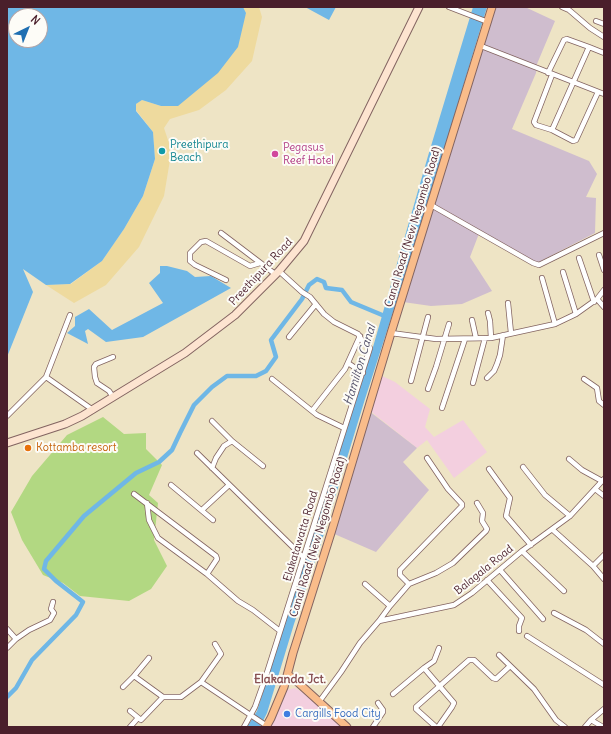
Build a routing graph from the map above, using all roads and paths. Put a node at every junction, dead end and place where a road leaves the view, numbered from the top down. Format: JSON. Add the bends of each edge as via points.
{"nodes":[{"id":1,"x":419,"y":7,"type":"edge"},
{"id":2,"x":449,"y":7,"type":"edge"},
{"id":3,"x":492,"y":7,"type":"edge"},
{"id":4,"x":562,"y":7,"type":"edge"},
{"id":5,"x":596,"y":21,"type":"dead end"},
{"id":6,"x":487,"y":22,"type":"junction"},
{"id":7,"x":604,"y":24,"type":"edge"},
{"id":8,"x":604,"y":37,"type":"edge"},
{"id":9,"x":480,"y":46,"type":"junction"},
{"id":10,"x":589,"y":48,"type":"junction"},
{"id":11,"x":604,"y":53,"type":"edge"},
{"id":12,"x":550,"y":74,"type":"junction"},
{"id":13,"x":572,"y":83,"type":"junction"},
{"id":14,"x":598,"y":92,"type":"junction"},
{"id":15,"x":604,"y":94,"type":"edge"},
{"id":16,"x":552,"y":130,"type":"junction"},
{"id":17,"x":431,"y":205,"type":"junction"},
{"id":18,"x":220,"y":233,"type":"dead end"},
{"id":19,"x":604,"y":233,"type":"edge"},
{"id":20,"x":599,"y":255,"type":"dead end"},
{"id":21,"x":579,"y":258,"type":"dead end"},
{"id":22,"x":260,"y":263,"type":"junction"},
{"id":23,"x":604,"y":270,"type":"edge"},
{"id":24,"x":563,"y":272,"type":"dead end"},
{"id":25,"x":277,"y":273,"type":"junction"},
{"id":26,"x":542,"y":278,"type":"dead end"},
{"id":27,"x":226,"y":280,"type":"dead end"},
{"id":28,"x":604,"y":290,"type":"edge"},
{"id":29,"x":595,"y":300,"type":"junction"},
{"id":30,"x":508,"y":303,"type":"dead end"},
{"id":31,"x":316,"y":304,"type":"junction"},
{"id":32,"x":604,"y":307,"type":"edge"},
{"id":33,"x":488,"y":313,"type":"dead end"},
{"id":34,"x":576,"y":314,"type":"junction"},
{"id":35,"x":70,"y":315,"type":"dead end"},
{"id":36,"x":428,"y":317,"type":"dead end"},
{"id":37,"x":472,"y":320,"type":"dead end"},
{"id":38,"x":449,"y":324,"type":"dead end"},
{"id":39,"x":554,"y":324,"type":"junction"},
{"id":40,"x":391,"y":333,"type":"junction"},
{"id":41,"x":511,"y":333,"type":"junction"},
{"id":42,"x":503,"y":335,"type":"junction"},
{"id":43,"x":360,"y":336,"type":"junction"},
{"id":44,"x":289,"y":337,"type":"dead end"},
{"id":45,"x":423,"y":338,"type":"junction"},
{"id":46,"x":476,"y":338,"type":"junction"},
{"id":47,"x":488,"y":338,"type":"junction"},
{"id":48,"x":445,"y":339,"type":"junction"},
{"id":49,"x":465,"y":339,"type":"junction"},
{"id":50,"x":113,"y":357,"type":"dead end"},
{"id":51,"x":348,"y":363,"type":"junction"},
{"id":52,"x":363,"y":373,"type":"junction"},
{"id":53,"x":46,"y":377,"type":"junction"},
{"id":54,"x":487,"y":378,"type":"dead end"},
{"id":55,"x":272,"y":379,"type":"dead end"},
{"id":56,"x":584,"y":379,"type":"dead end"},
{"id":57,"x":411,"y":381,"type":"dead end"},
{"id":58,"x":473,"y":383,"type":"dead end"},
{"id":59,"x":428,"y":389,"type":"dead end"},
{"id":60,"x":113,"y":397,"type":"junction"},
{"id":61,"x":604,"y":405,"type":"edge"},
{"id":62,"x":442,"y":408,"type":"dead end"},
{"id":63,"x":93,"y":410,"type":"junction"},
{"id":64,"x":312,"y":411,"type":"junction"},
{"id":65,"x":7,"y":416,"type":"edge"},
{"id":66,"x":212,"y":421,"type":"dead end"},
{"id":67,"x":344,"y":428,"type":"junction"},
{"id":68,"x":232,"y":441,"type":"junction"},
{"id":69,"x":7,"y":443,"type":"edge"},
{"id":70,"x":197,"y":453,"type":"dead end"},
{"id":71,"x":427,"y":458,"type":"dead end"},
{"id":72,"x":569,"y":459,"type":"dead end"},
{"id":73,"x":263,"y":466,"type":"dead end"},
{"id":74,"x":523,"y":466,"type":"dead end"},
{"id":75,"x":212,"y":468,"type":"junction"},
{"id":76,"x":490,"y":469,"type":"dead end"},
{"id":77,"x":603,"y":480,"type":"edge"},
{"id":78,"x":171,"y":485,"type":"dead end"},
{"id":79,"x":229,"y":485,"type":"junction"},
{"id":80,"x":595,"y":489,"type":"junction"},
{"id":81,"x":134,"y":494,"type":"dead end"},
{"id":82,"x":604,"y":496,"type":"edge"},
{"id":83,"x":147,"y":503,"type":"junction"},
{"id":84,"x":477,"y":503,"type":"dead end"},
{"id":85,"x":202,"y":510,"type":"junction"},
{"id":86,"x":570,"y":516,"type":"junction"},
{"id":87,"x":213,"y":520,"type":"dead end"},
{"id":88,"x":553,"y":530,"type":"junction"},
{"id":89,"x":531,"y":545,"type":"junction"},
{"id":90,"x":522,"y":552,"type":"junction"},
{"id":91,"x":604,"y":555,"type":"edge"},
{"id":92,"x":303,"y":557,"type":"junction"},
{"id":93,"x":593,"y":566,"type":"junction"},
{"id":94,"x":500,"y":570,"type":"junction"},
{"id":95,"x":207,"y":574,"type":"junction"},
{"id":96,"x":604,"y":579,"type":"edge"},
{"id":97,"x":487,"y":580,"type":"junction"},
{"id":98,"x":365,"y":584,"type":"dead end"},
{"id":99,"x":409,"y":584,"type":"junction"},
{"id":100,"x":564,"y":591,"type":"dead end"},
{"id":101,"x":53,"y":602,"type":"dead end"},
{"id":102,"x":390,"y":606,"type":"junction"},
{"id":103,"x":554,"y":613,"type":"dead end"},
{"id":104,"x":543,"y":619,"type":"dead end"},
{"id":105,"x":379,"y":621,"type":"junction"},
{"id":106,"x":7,"y":629,"type":"edge"},
{"id":107,"x":280,"y":631,"type":"junction"},
{"id":108,"x":519,"y":631,"type":"dead end"},
{"id":109,"x":527,"y":636,"type":"dead end"},
{"id":110,"x":16,"y":639,"type":"junction"},
{"id":111,"x":215,"y":644,"type":"dead end"},
{"id":112,"x":604,"y":644,"type":"edge"},
{"id":113,"x":7,"y":648,"type":"edge"},
{"id":114,"x":439,"y":648,"type":"dead end"},
{"id":115,"x":499,"y":655,"type":"dead end"},
{"id":116,"x":149,"y":658,"type":"dead end"},
{"id":117,"x":510,"y":666,"type":"junction"},
{"id":118,"x":424,"y":668,"type":"junction"},
{"id":119,"x":134,"y":676,"type":"junction"},
{"id":120,"x":288,"y":676,"type":"junction"},
{"id":121,"x":201,"y":682,"type":"junction"},
{"id":122,"x":604,"y":685,"type":"edge"},
{"id":123,"x":123,"y":687,"type":"dead end"},
{"id":124,"x":284,"y":687,"type":"junction"},
{"id":125,"x":440,"y":687,"type":"junction"},
{"id":126,"x":304,"y":689,"type":"junction"},
{"id":127,"x":393,"y":694,"type":"dead end"},
{"id":128,"x":164,"y":697,"type":"junction"},
{"id":129,"x":319,"y":702,"type":"junction"},
{"id":130,"x":378,"y":703,"type":"dead end"},
{"id":131,"x":604,"y":709,"type":"edge"},
{"id":132,"x":130,"y":711,"type":"dead end"},
{"id":133,"x":251,"y":716,"type":"junction"},
{"id":134,"x":138,"y":718,"type":"junction"},
{"id":135,"x":591,"y":720,"type":"junction"},
{"id":136,"x":265,"y":725,"type":"edge"},
{"id":137,"x":130,"y":727,"type":"edge"},
{"id":138,"x":244,"y":727,"type":"edge"},
{"id":139,"x":347,"y":727,"type":"edge"},
{"id":140,"x":373,"y":727,"type":"edge"},
{"id":141,"x":437,"y":727,"type":"edge"},
{"id":142,"x":565,"y":727,"type":"edge"},
{"id":143,"x":585,"y":727,"type":"edge"},
{"id":144,"x":603,"y":727,"type":"edge"}],
"edges":[{"from":1,"to":25,"type":"street","name":"Preethipura Road","via":[[304,241]]},
{"from":2,"to":6,"type":"street"},
{"from":3,"to":6,"type":"main road","name":"Canal Road (New Negombo Road)"},
{"from":4,"to":8,"type":"street"},
{"from":5,"to":7,"type":"street"},
{"from":6,"to":9,"type":"main road","name":"Canal Road (New Negombo Road)"},
{"from":9,"to":12,"type":"street"},
{"from":9,"to":17,"type":"main road","name":"Canal Road (New Negombo Road)"},
{"from":10,"to":11,"type":"street"},
{"from":10,"to":12,"type":"street","via":[[564,40]]},
{"from":10,"to":13,"type":"street"},
{"from":12,"to":13,"type":"street"},
{"from":12,"to":16,"type":"street","via":[[534,122]]},
{"from":13,"to":14,"type":"street"},
{"from":13,"to":16,"type":"street"},
{"from":14,"to":15,"type":"street"},
{"from":14,"to":16,"type":"street","via":[[576,140],[573,141]]},
{"from":17,"to":19,"type":"street","via":[[539,265]]},
{"from":17,"to":40,"type":"main road","name":"Canal Road (New Negombo Road)"},
{"from":18,"to":22,"type":"street"},
{"from":20,"to":23,"type":"street"},
{"from":21,"to":29,"type":"street"},
{"from":22,"to":25,"type":"street"},
{"from":22,"to":27,"type":"street","via":[[250,266],[206,241],[201,242],[190,253],[190,261]]},
{"from":24,"to":34,"type":"street"},
{"from":25,"to":31,"type":"street","via":[[310,296]]},
{"from":25,"to":60,"type":"street","name":"Preethipura Road","via":[[235,315],[185,353]]},
{"from":26,"to":39,"type":"street"},
{"from":28,"to":29,"type":"street"},
{"from":29,"to":32,"type":"street"},
{"from":29,"to":34,"type":"street"},
{"from":30,"to":41,"type":"street"},
{"from":31,"to":43,"type":"street","via":[[334,322]]},
{"from":31,"to":44,"type":"street"},
{"from":33,"to":47,"type":"street"},
{"from":34,"to":39,"type":"street"},
{"from":35,"to":53,"type":"street"},
{"from":36,"to":45,"type":"street"},
{"from":37,"to":46,"type":"street"},
{"from":38,"to":48,"type":"street"},
{"from":39,"to":41,"type":"street"},
{"from":40,"to":45,"type":"street"},
{"from":40,"to":120,"type":"main road","name":"Canal Road (New Negombo Road)"},
{"from":41,"to":42,"type":"street"},
{"from":42,"to":47,"type":"street"},
{"from":42,"to":54,"type":"street","via":[[497,364]]},
{"from":43,"to":51,"type":"street"},
{"from":43,"to":52,"type":"street","name":"Elakatawatta Road","via":[[370,348]]},
{"from":45,"to":48,"type":"street"},
{"from":45,"to":57,"type":"street"},
{"from":46,"to":47,"type":"street"},
{"from":46,"to":49,"type":"street"},
{"from":47,"to":58,"type":"street"},
{"from":48,"to":49,"type":"street"},
{"from":48,"to":59,"type":"street"},
{"from":49,"to":62,"type":"street"},
{"from":50,"to":60,"type":"street","via":[[94,367],[97,383]]},
{"from":51,"to":52,"type":"street"},
{"from":51,"to":64,"type":"street"},
{"from":52,"to":67,"type":"street","name":"Elakatawatta Road"},
{"from":53,"to":63,"type":"street"},
{"from":53,"to":65,"type":"street"},
{"from":55,"to":64,"type":"street"},
{"from":56,"to":61,"type":"street","via":[[597,388],[599,401]]},
{"from":60,"to":63,"type":"street","name":"Preethipura Road"},
{"from":63,"to":69,"type":"street","name":"Preethipura Road","via":[[65,424]]},
{"from":64,"to":67,"type":"street"},
{"from":66,"to":68,"type":"street"},
{"from":67,"to":92,"type":"street","name":"Elakatawatta Road"},
{"from":68,"to":73,"type":"street"},
{"from":68,"to":75,"type":"street","via":[[224,446]]},
{"from":70,"to":75,"type":"street"},
{"from":71,"to":99,"type":"street","via":[[462,506],[400,570],[400,575]]},
{"from":72,"to":77,"type":"street","via":[[582,470]]},
{"from":74,"to":86,"type":"street","via":[[545,495]]},
{"from":75,"to":79,"type":"street"},
{"from":76,"to":89,"type":"street","via":[[510,498],[506,516]]},
{"from":77,"to":80,"type":"street","name":"Balagala Road"},
{"from":78,"to":85,"type":"street"},
{"from":79,"to":85,"type":"street"},
{"from":79,"to":92,"type":"street"},
{"from":80,"to":82,"type":"street"},
{"from":80,"to":86,"type":"street","name":"Balagala Road"},
{"from":81,"to":83,"type":"street"},
{"from":83,"to":95,"type":"street","via":[[149,520],[158,538]]},
{"from":83,"to":95,"type":"street","via":[[216,556],[217,559]]},
{"from":84,"to":99,"type":"street","via":[[483,513],[482,521],[486,531],[453,563]]},
{"from":85,"to":87,"type":"street"},
{"from":86,"to":88,"type":"street","name":"Balagala Road"},
{"from":88,"to":89,"type":"street","name":"Balagala Road"},
{"from":88,"to":93,"type":"street"},
{"from":89,"to":90,"type":"street","name":"Balagala Road"},
{"from":90,"to":94,"type":"street","name":"Balagala Road"},
{"from":90,"to":100,"type":"street"},
{"from":91,"to":93,"type":"street"},
{"from":92,"to":107,"type":"street","name":"Elakatawatta Road"},
{"from":93,"to":96,"type":"street"},
{"from":94,"to":97,"type":"street","name":"Balagala Road"},
{"from":94,"to":104,"type":"street"},
{"from":95,"to":107,"type":"street","via":[[238,601]]},
{"from":97,"to":105,"type":"street","name":"Balagala Road","via":[[454,605]]},
{"from":97,"to":108,"type":"street","via":[[522,618]]},
{"from":98,"to":102,"type":"street"},
{"from":99,"to":102,"type":"street"},
{"from":101,"to":110,"type":"street","via":[[51,609],[54,613],[50,620]]},
{"from":102,"to":105,"type":"street"},
{"from":103,"to":112,"type":"street","via":[[586,630]]},
{"from":105,"to":129,"type":"street","via":[[360,643]]},
{"from":106,"to":110,"type":"street"},
{"from":107,"to":133,"type":"street","name":"Elakatawatta Road"},
{"from":109,"to":122,"type":"street"},
{"from":110,"to":113,"type":"street"},
{"from":111,"to":121,"type":"street","via":[[221,654]]},
{"from":114,"to":118,"type":"street","via":[[434,661]]},
{"from":115,"to":117,"type":"street"},
{"from":116,"to":119,"type":"street"},
{"from":117,"to":125,"type":"street","via":[[496,679],[471,659]]},
{"from":117,"to":142,"type":"street","via":[[534,689],[556,720]]},
{"from":118,"to":125,"type":"street"},
{"from":118,"to":127,"type":"street"},
{"from":119,"to":123,"type":"street"},
{"from":119,"to":128,"type":"street"},
{"from":120,"to":124,"type":"main road","name":"Canal Road (New Negombo Road)"},
{"from":120,"to":126,"type":"main road"},
{"from":121,"to":128,"type":"street","via":[[181,697]]},
{"from":121,"to":133,"type":"street"},
{"from":124,"to":126,"type":"main road","via":[[293,685]]},
{"from":124,"to":136,"type":"main road","name":"Canal Road (New Negombo Road)","via":[[272,718]]},
{"from":125,"to":141,"type":"street","via":[[454,703]]},
{"from":125,"to":141,"type":"street","via":[[416,707]]},
{"from":126,"to":129,"type":"main road"},
{"from":128,"to":134,"type":"street","via":[[141,720]]},
{"from":129,"to":139,"type":"main road"},
{"from":130,"to":140,"type":"street","via":[[383,712]]},
{"from":131,"to":135,"type":"street"},
{"from":132,"to":134,"type":"street"},
{"from":133,"to":136,"type":"street"},
{"from":133,"to":138,"type":"street","name":"Elakatawatta Road"},
{"from":134,"to":137,"type":"street"},
{"from":135,"to":143,"type":"street"},
{"from":135,"to":144,"type":"street"}]}
